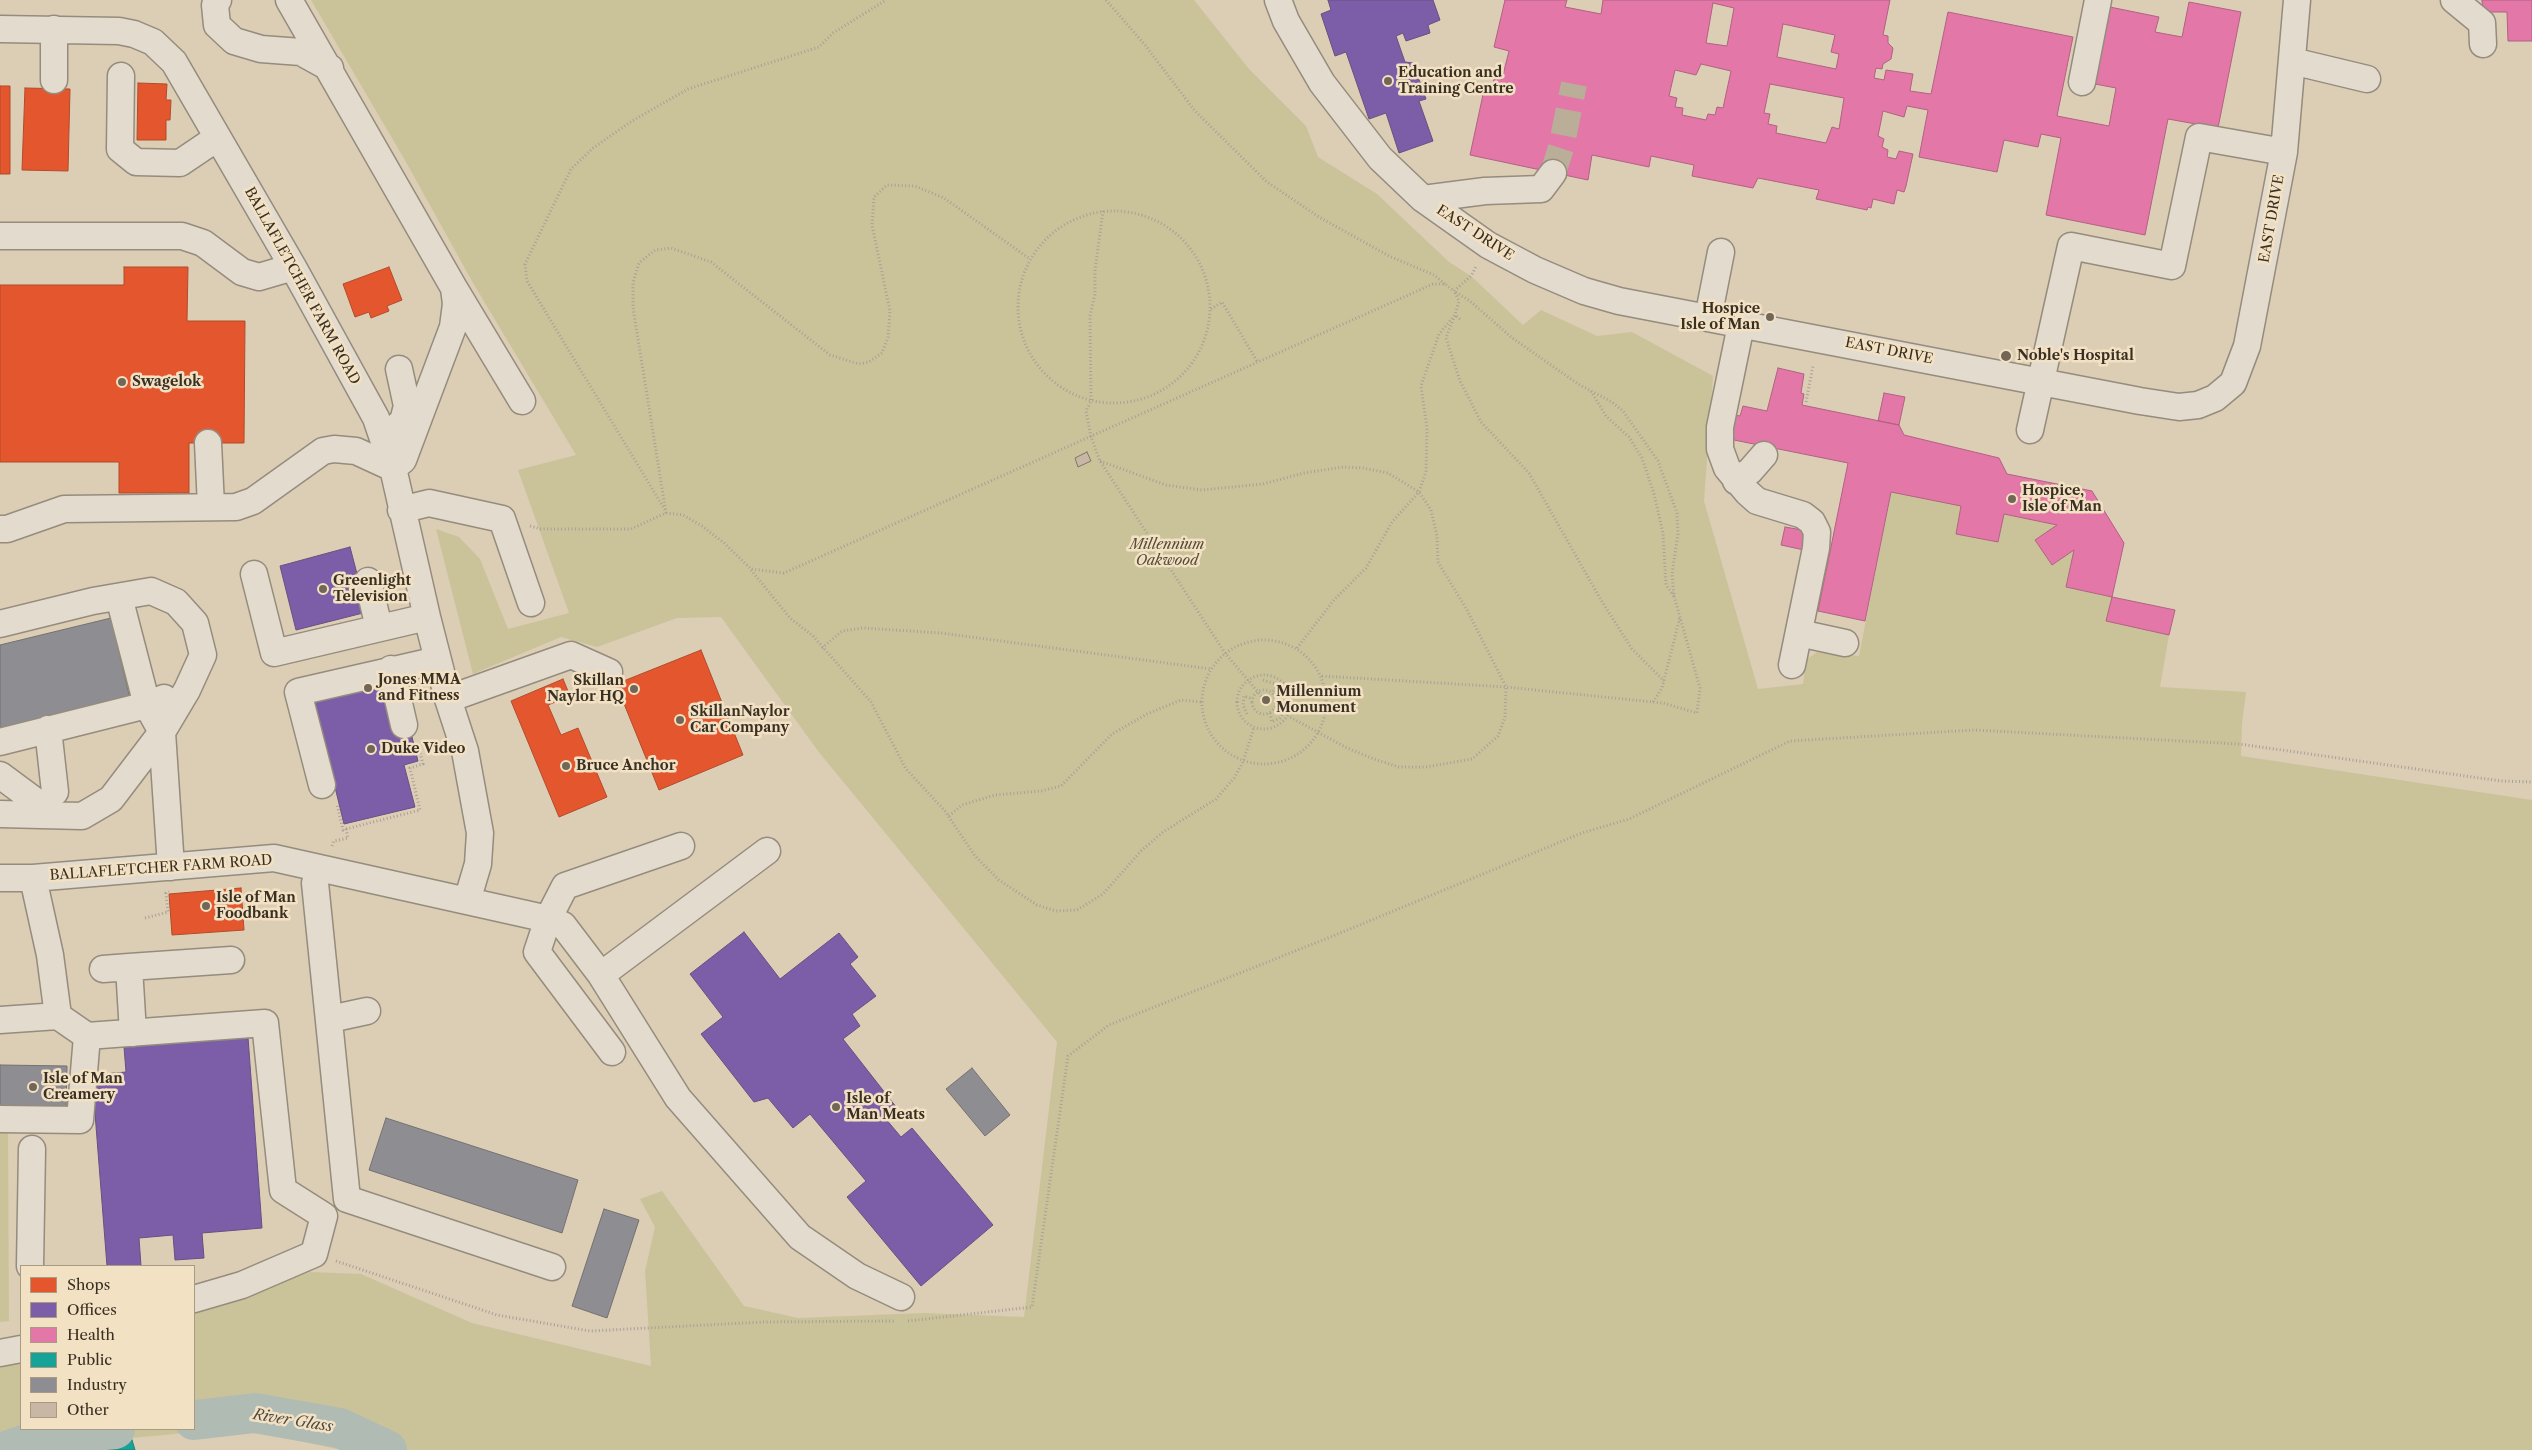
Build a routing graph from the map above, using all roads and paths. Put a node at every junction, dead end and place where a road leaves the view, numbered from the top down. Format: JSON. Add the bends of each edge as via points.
{"nodes":[{"id":1,"x":218,"y":0,"type":"edge"},
{"id":2,"x":289,"y":0,"type":"edge"},
{"id":3,"x":886,"y":0,"type":"edge"},
{"id":4,"x":1106,"y":0,"type":"edge"},
{"id":5,"x":1278,"y":0,"type":"edge"},
{"id":6,"x":2098,"y":0,"type":"edge"},
{"id":7,"x":2297,"y":0,"type":"edge"},
{"id":8,"x":2454,"y":0,"type":"edge"},
{"id":9,"x":54,"y":28,"type":"junction"},
{"id":10,"x":0,"y":29,"type":"edge"},
{"id":11,"x":2489,"y":33,"type":"dead end"},
{"id":12,"x":2292,"y":60,"type":"junction"},
{"id":13,"x":330,"y":68,"type":"junction"},
{"id":14,"x":121,"y":76,"type":"dead end"},
{"id":15,"x":2367,"y":79,"type":"dead end"},
{"id":16,"x":54,"y":80,"type":"dead end"},
{"id":17,"x":2082,"y":82,"type":"dead end"},
{"id":18,"x":217,"y":138,"type":"junction"},
{"id":19,"x":2284,"y":152,"type":"junction"},
{"id":20,"x":1553,"y":173,"type":"tunnel mouth"},
{"id":21,"x":1423,"y":199,"type":"junction"},
{"id":22,"x":1103,"y":211,"type":"junction"},
{"id":23,"x":0,"y":236,"type":"edge"},
{"id":24,"x":1488,"y":245,"type":"junction"},
{"id":25,"x":1721,"y":252,"type":"dead end"},
{"id":26,"x":1030,"y":259,"type":"junction"},
{"id":27,"x":293,"y":267,"type":"junction"},
{"id":28,"x":1446,"y":284,"type":"junction"},
{"id":29,"x":454,"y":288,"type":"junction"},
{"id":30,"x":1454,"y":291,"type":"junction"},
{"id":31,"x":1211,"y":309,"type":"junction"},
{"id":32,"x":1455,"y":315,"type":"junction"},
{"id":33,"x":1708,"y":318,"type":"junction"},
{"id":34,"x":1460,"y":319,"type":"dead end"},
{"id":35,"x":1741,"y":325,"type":"junction"},
{"id":36,"x":1258,"y":363,"type":"junction"},
{"id":37,"x":1813,"y":366,"type":"dead end"},
{"id":38,"x":399,"y":369,"type":"dead end"},
{"id":39,"x":2041,"y":381,"type":"junction"},
{"id":40,"x":1590,"y":390,"type":"junction"},
{"id":41,"x":522,"y":400,"type":"dead end"},
{"id":42,"x":1091,"y":401,"type":"junction"},
{"id":43,"x":1806,"y":402,"type":"dead end"},
{"id":44,"x":2030,"y":430,"type":"dead end"},
{"id":45,"x":1091,"y":437,"type":"junction"},
{"id":46,"x":383,"y":440,"type":"junction"},
{"id":47,"x":208,"y":443,"type":"dead end"},
{"id":48,"x":1764,"y":455,"type":"dead end"},
{"id":49,"x":1100,"y":461,"type":"junction"},
{"id":50,"x":394,"y":468,"type":"junction"},
{"id":51,"x":1736,"y":482,"type":"junction"},
{"id":52,"x":1419,"y":492,"type":"junction"},
{"id":53,"x":211,"y":506,"type":"junction"},
{"id":54,"x":402,"y":510,"type":"junction"},
{"id":55,"x":666,"y":512,"type":"junction"},
{"id":56,"x":502,"y":519,"type":"junction"},
{"id":57,"x":0,"y":529,"type":"edge"},
{"id":58,"x":751,"y":569,"type":"junction"},
{"id":59,"x":254,"y":574,"type":"dead end"},
{"id":60,"x":368,"y":581,"type":"dead end"},
{"id":61,"x":119,"y":596,"type":"junction"},
{"id":62,"x":1674,"y":596,"type":"junction"},
{"id":63,"x":530,"y":604,"type":"dead end"},
{"id":64,"x":427,"y":617,"type":"junction"},
{"id":65,"x":1680,"y":617,"type":"junction"},
{"id":66,"x":0,"y":624,"type":"edge"},
{"id":67,"x":380,"y":628,"type":"junction"},
{"id":68,"x":1799,"y":633,"type":"junction"},
{"id":69,"x":1845,"y":643,"type":"dead end"},
{"id":70,"x":822,"y":648,"type":"junction"},
{"id":71,"x":1296,"y":648,"type":"junction"},
{"id":72,"x":1225,"y":653,"type":"junction"},
{"id":73,"x":203,"y":655,"type":"junction"},
{"id":74,"x":438,"y":660,"type":"junction"},
{"id":75,"x":1792,"y":665,"type":"dead end"},
{"id":76,"x":391,"y":669,"type":"junction"},
{"id":77,"x":1211,"y":669,"type":"junction"},
{"id":78,"x":609,"y":672,"type":"dead end"},
{"id":79,"x":1322,"y":676,"type":"junction"},
{"id":80,"x":1247,"y":680,"type":"junction"},
{"id":81,"x":1263,"y":680,"type":"dead end"},
{"id":82,"x":1664,"y":681,"type":"junction"},
{"id":83,"x":1506,"y":687,"type":"junction"},
{"id":84,"x":1257,"y":692,"type":"junction"},
{"id":85,"x":1272,"y":692,"type":"junction"},
{"id":86,"x":1263,"y":698,"type":"dead end"},
{"id":87,"x":448,"y":699,"type":"junction"},
{"id":88,"x":1252,"y":699,"type":"junction"},
{"id":89,"x":1201,"y":702,"type":"junction"},
{"id":90,"x":1653,"y":702,"type":"junction"},
{"id":91,"x":147,"y":705,"type":"junction"},
{"id":92,"x":1284,"y":712,"type":"dead end"},
{"id":93,"x":1270,"y":713,"type":"junction"},
{"id":94,"x":1247,"y":714,"type":"dead end"},
{"id":95,"x":1288,"y":716,"type":"junction"},
{"id":96,"x":404,"y":725,"type":"joint"},
{"id":97,"x":1254,"y":727,"type":"junction"},
{"id":98,"x":48,"y":729,"type":"junction"},
{"id":99,"x":162,"y":732,"type":"junction"},
{"id":100,"x":1318,"y":734,"type":"junction"},
{"id":101,"x":0,"y":742,"type":"edge"},
{"id":102,"x":1243,"y":762,"type":"junction"},
{"id":103,"x":0,"y":775,"type":"edge"},
{"id":104,"x":2532,"y":782,"type":"edge"},
{"id":105,"x":322,"y":785,"type":"joint"},
{"id":106,"x":54,"y":804,"type":"junction"},
{"id":107,"x":0,"y":814,"type":"edge"},
{"id":108,"x":949,"y":816,"type":"junction"},
{"id":109,"x":346,"y":829,"type":"junction"},
{"id":110,"x":334,"y":841,"type":"dead end"},
{"id":111,"x":681,"y":846,"type":"dead end"},
{"id":112,"x":767,"y":850,"type":"dead end"},
{"id":113,"x":319,"y":868,"type":"junction"},
{"id":114,"x":0,"y":878,"type":"edge"},
{"id":115,"x":33,"y":878,"type":"junction"},
{"id":116,"x":171,"y":879,"type":"junction"},
{"id":117,"x":467,"y":901,"type":"junction"},
{"id":118,"x":145,"y":918,"type":"dead end"},
{"id":119,"x":556,"y":922,"type":"junction"},
{"id":120,"x":231,"y":960,"type":"dead end"},
{"id":121,"x":601,"y":975,"type":"junction"},
{"id":122,"x":367,"y":1011,"type":"dead end"},
{"id":123,"x":58,"y":1016,"type":"junction"},
{"id":124,"x":330,"y":1019,"type":"junction"},
{"id":125,"x":0,"y":1020,"type":"edge"},
{"id":126,"x":133,"y":1033,"type":"junction"},
{"id":127,"x":87,"y":1036,"type":"junction"},
{"id":128,"x":612,"y":1052,"type":"dead end"},
{"id":129,"x":0,"y":1119,"type":"edge"},
{"id":130,"x":32,"y":1149,"type":"dead end"},
{"id":131,"x":314,"y":1254,"type":"junction"},
{"id":132,"x":30,"y":1265,"type":"edge"},
{"id":133,"x":552,"y":1267,"type":"dead end"},
{"id":134,"x":901,"y":1297,"type":"dead end"},
{"id":135,"x":195,"y":1299,"type":"edge"}],
"edges":[{"from":1,"to":13,"type":"street","via":[[215,5],[217,25],[234,41],[261,49],[301,52]]},
{"from":2,"to":13,"type":"street"},
{"from":3,"to":55,"type":"path","via":[[833,33],[819,47],[688,90],[593,148],[571,169],[525,264],[527,281]]},
{"from":4,"to":28,"type":"path","via":[[1195,111],[1267,182],[1319,217],[1389,256],[1434,274]]},
{"from":5,"to":21,"type":"street","name":"EAST DRIVE","via":[[1286,22],[1322,82],[1380,158]]},
{"from":6,"to":17,"type":"street"},
{"from":7,"to":12,"type":"street","name":"EAST DRIVE"},
{"from":8,"to":11,"type":"street"},
{"from":9,"to":10,"type":"street","name":"BALLAFLETCHER FARM ROAD"},
{"from":9,"to":16,"type":"street"},
{"from":9,"to":18,"type":"street","name":"BALLAFLETCHER FARM ROAD","via":[[119,31],[153,42],[174,62]]},
{"from":12,"to":15,"type":"street"},
{"from":12,"to":19,"type":"street","name":"EAST DRIVE"},
{"from":13,"to":29,"type":"street"},
{"from":14,"to":18,"type":"street","via":[[120,149],[136,162],[180,163]]},
{"from":18,"to":27,"type":"street","name":"BALLAFLETCHER FARM ROAD"},
{"from":19,"to":39,"type":"street","name":"EAST DRIVE","via":[[2247,346],[2233,383],[2215,398],[2198,405],[2179,407]]},
{"from":19,"to":39,"type":"street","via":[[2199,137],[2172,266],[2070,246]]},
{"from":20,"to":21,"type":"street","via":[[1541,189],[1485,191]]},
{"from":21,"to":24,"type":"street","name":"EAST DRIVE"},
{"from":22,"to":26,"type":"path","via":[[1074,219],[1049,235]]},
{"from":22,"to":31,"type":"path","via":[[1136,212],[1166,225],[1190,247],[1206,276]]},
{"from":22,"to":42,"type":"path","via":[[1090,316]]},
{"from":23,"to":27,"type":"street","via":[[182,236],[203,243],[242,272],[259,277]]},
{"from":24,"to":30,"type":"path","via":[[1471,276]]},
{"from":24,"to":33,"type":"street","name":"EAST DRIVE","via":[[1584,291]]},
{"from":25,"to":33,"type":"street"},
{"from":26,"to":42,"type":"path","via":[[1020,282],[1017,308],[1021,333],[1031,356],[1047,376],[1068,391]]},
{"from":26,"to":55,"type":"path","via":[[944,198],[914,186],[887,184],[874,198],[872,225],[890,311],[888,338],[882,353],[870,362],[859,364],[830,356],[711,262],[671,248],[655,250],[639,263],[633,283],[633,308]]},
{"from":27,"to":46,"type":"street","name":"BALLAFLETCHER FARM ROAD","via":[[376,418]]},
{"from":28,"to":30,"type":"path"},
{"from":28,"to":36,"type":"path","via":[[1433,284]]},
{"from":29,"to":41,"type":"street"},
{"from":29,"to":50,"type":"street","via":[[453,327],[404,460]]},
{"from":30,"to":32,"type":"path","via":[[1459,301]]},
{"from":30,"to":40,"type":"path","via":[[1511,337]]},
{"from":31,"to":36,"type":"path","via":[[1222,302]]},
{"from":31,"to":42,"type":"path","via":[[1206,337],[1192,363],[1173,384],[1148,397],[1120,403]]},
{"from":32,"to":34,"type":"path"},
{"from":32,"to":52,"type":"path","via":[[1439,334],[1421,386],[1427,428],[1426,472]]},
{"from":32,"to":82,"type":"path","via":[[1446,338],[1460,381],[1480,422],[1529,473],[1632,648]]},
{"from":33,"to":35,"type":"street","name":"EAST DRIVE"},
{"from":35,"to":39,"type":"street","name":"EAST DRIVE"},
{"from":35,"to":51,"type":"street","via":[[1720,428],[1720,449]]},
{"from":36,"to":45,"type":"path"},
{"from":37,"to":43,"type":"path"},
{"from":38,"to":46,"type":"street","via":[[407,406],[403,420]]},
{"from":39,"to":44,"type":"street"},
{"from":40,"to":62,"type":"path","via":[[1606,416],[1629,437],[1642,458],[1663,532],[1666,586]]},
{"from":40,"to":62,"type":"path","via":[[1623,411],[1658,460],[1677,513],[1678,534],[1672,574]]},
{"from":42,"to":45,"type":"path","via":[[1086,411]]},
{"from":45,"to":49,"type":"path"},
{"from":45,"to":58,"type":"path","via":[[784,573]]},
{"from":46,"to":50,"type":"street","name":"BALLAFLETCHER FARM ROAD"},
{"from":47,"to":53,"type":"street"},
{"from":48,"to":51,"type":"street"},
{"from":49,"to":52,"type":"path","via":[[1166,485],[1202,490],[1263,484],[1343,467],[1388,473]]},
{"from":49,"to":72,"type":"path"},
{"from":50,"to":53,"type":"street","via":[[356,451],[323,451],[253,501],[236,507]]},
{"from":50,"to":54,"type":"street","name":"BALLAFLETCHER FARM ROAD"},
{"from":51,"to":68,"type":"street","via":[[1757,501],[1803,515],[1817,532]]},
{"from":52,"to":71,"type":"path","via":[[1392,522],[1366,568],[1334,600]]},
{"from":52,"to":83,"type":"path","via":[[1431,510],[1438,562],[1467,610]]},
{"from":53,"to":57,"type":"street","via":[[64,509]]},
{"from":54,"to":56,"type":"street","via":[[429,503]]},
{"from":54,"to":64,"type":"street","name":"BALLAFLETCHER FARM ROAD"},
{"from":55,"to":56,"type":"path","via":[[631,529],[541,529]]},
{"from":55,"to":58,"type":"path","via":[[683,515],[702,526]]},
{"from":56,"to":63,"type":"street"},
{"from":58,"to":70,"type":"path","via":[[790,618]]},
{"from":59,"to":67,"type":"street","via":[[274,653]]},
{"from":60,"to":67,"type":"street"},
{"from":61,"to":66,"type":"street"},
{"from":61,"to":73,"type":"street","via":[[152,591],[176,602],[195,623]]},
{"from":61,"to":91,"type":"street"},
{"from":62,"to":65,"type":"path"},
{"from":64,"to":67,"type":"street"},
{"from":64,"to":74,"type":"street","name":"BALLAFLETCHER FARM ROAD"},
{"from":65,"to":82,"type":"path"},
{"from":65,"to":90,"type":"path","via":[[1700,688],[1697,713]]},
{"from":68,"to":69,"type":"street"},
{"from":68,"to":75,"type":"street"},
{"from":70,"to":77,"type":"path","via":[[842,631],[863,628],[941,633]]},
{"from":70,"to":108,"type":"path","via":[[871,702],[906,769]]},
{"from":71,"to":72,"type":"path","via":[[1279,641],[1260,639]]},
{"from":71,"to":79,"type":"path","via":[[1311,660]]},
{"from":72,"to":77,"type":"path"},
{"from":72,"to":80,"type":"path"},
{"from":73,"to":91,"type":"street","via":[[171,692]]},
{"from":73,"to":99,"type":"street","via":[[188,690]]},
{"from":74,"to":76,"type":"street"},
{"from":74,"to":87,"type":"street","name":"BALLAFLETCHER FARM ROAD"},
{"from":76,"to":96,"type":"street"},
{"from":76,"to":105,"type":"street","via":[[298,692]]},
{"from":77,"to":89,"type":"path"},
{"from":78,"to":87,"type":"street","via":[[571,656]]},
{"from":79,"to":83,"type":"path"},
{"from":79,"to":100,"type":"path","via":[[1327,696],[1326,715]]},
{"from":80,"to":84,"type":"path"},
{"from":80,"to":95,"type":"path","via":[[1263,674],[1279,678],[1286,684],[1292,700]]},
{"from":80,"to":97,"type":"path","via":[[1239,692],[1237,706],[1243,719]]},
{"from":81,"to":85,"type":"path","via":[[1279,685]]},
{"from":82,"to":90,"type":"path"},
{"from":83,"to":90,"type":"path"},
{"from":83,"to":100,"type":"path","via":[[1505,718],[1498,736],[1472,759],[1426,767],[1399,767]]},
{"from":84,"to":85,"type":"path"},
{"from":84,"to":86,"type":"path"},
{"from":84,"to":88,"type":"path"},
{"from":85,"to":93,"type":"path","via":[[1277,703]]},
{"from":87,"to":117,"type":"street","name":"BALLAFLETCHER FARM ROAD","via":[[465,751],[480,833],[478,864]]},
{"from":88,"to":93,"type":"path","via":[[1255,710],[1262,714]]},
{"from":88,"to":94,"type":"path","via":[[1244,696]]},
{"from":89,"to":102,"type":"path","via":[[1204,721],[1212,739],[1226,753]]},
{"from":89,"to":108,"type":"path","via":[[1181,700],[1112,734],[1061,786],[995,795],[962,805]]},
{"from":91,"to":98,"type":"street"},
{"from":91,"to":99,"type":"street"},
{"from":92,"to":93,"type":"path","via":[[1272,722]]},
{"from":95,"to":97,"type":"path","via":[[1277,726]]},
{"from":95,"to":100,"type":"path"},
{"from":96,"to":109,"type":"path","via":[[415,732],[423,764],[410,768],[420,810]]},
{"from":97,"to":102,"type":"path"},
{"from":98,"to":101,"type":"street"},
{"from":98,"to":106,"type":"street"},
{"from":99,"to":106,"type":"street","via":[[111,799],[82,816]]},
{"from":99,"to":116,"type":"street"},
{"from":100,"to":102,"type":"path","via":[[1304,750],[1286,762],[1265,765]]},
{"from":102,"to":108,"type":"path","via":[[1216,799],[1163,832],[1141,850],[1102,894],[1077,910],[1056,912],[1036,905],[999,880],[974,856]]},
{"from":103,"to":106,"type":"street"},
{"from":104,"to":131,"type":"path","via":[[2501,781],[2239,744],[1974,730],[1790,741],[1629,819],[1582,833],[1109,1025],[1068,1056],[1032,1307],[920,1321],[764,1322],[590,1331],[497,1315]]},
{"from":105,"to":109,"type":"path","via":[[334,795],[343,830]]},
{"from":106,"to":107,"type":"street"},
{"from":109,"to":110,"type":"path","via":[[348,838]]},
{"from":111,"to":119,"type":"street","via":[[565,886]]},
{"from":112,"to":121,"type":"street"},
{"from":113,"to":116,"type":"street","name":"BALLAFLETCHER FARM ROAD","via":[[274,858]]},
{"from":113,"to":117,"type":"street","name":"BALLAFLETCHER FARM ROAD"},
{"from":113,"to":124,"type":"street","via":[[315,883]]},
{"from":114,"to":115,"type":"street","name":"BALLAFLETCHER FARM ROAD"},
{"from":115,"to":116,"type":"street","name":"BALLAFLETCHER FARM ROAD"},
{"from":115,"to":123,"type":"street","via":[[50,954]]},
{"from":116,"to":118,"type":"path","via":[[166,893],[168,912]]},
{"from":117,"to":119,"type":"street","name":"BALLAFLETCHER FARM ROAD"},
{"from":119,"to":121,"type":"street"},
{"from":119,"to":128,"type":"street","via":[[537,952]]},
{"from":120,"to":126,"type":"street","via":[[116,968]]},
{"from":121,"to":134,"type":"street","via":[[678,1098],[800,1237],[857,1276]]},
{"from":122,"to":124,"type":"street"},
{"from":123,"to":125,"type":"street"},
{"from":123,"to":127,"type":"street"},
{"from":124,"to":133,"type":"street","via":[[347,1199]]},
{"from":126,"to":127,"type":"street"},
{"from":126,"to":131,"type":"street","via":[[264,1023],[282,1190],[324,1216]]},
{"from":127,"to":129,"type":"street","via":[[80,1120]]},
{"from":130,"to":132,"type":"street"},
{"from":131,"to":135,"type":"street","via":[[242,1285]]}]}
